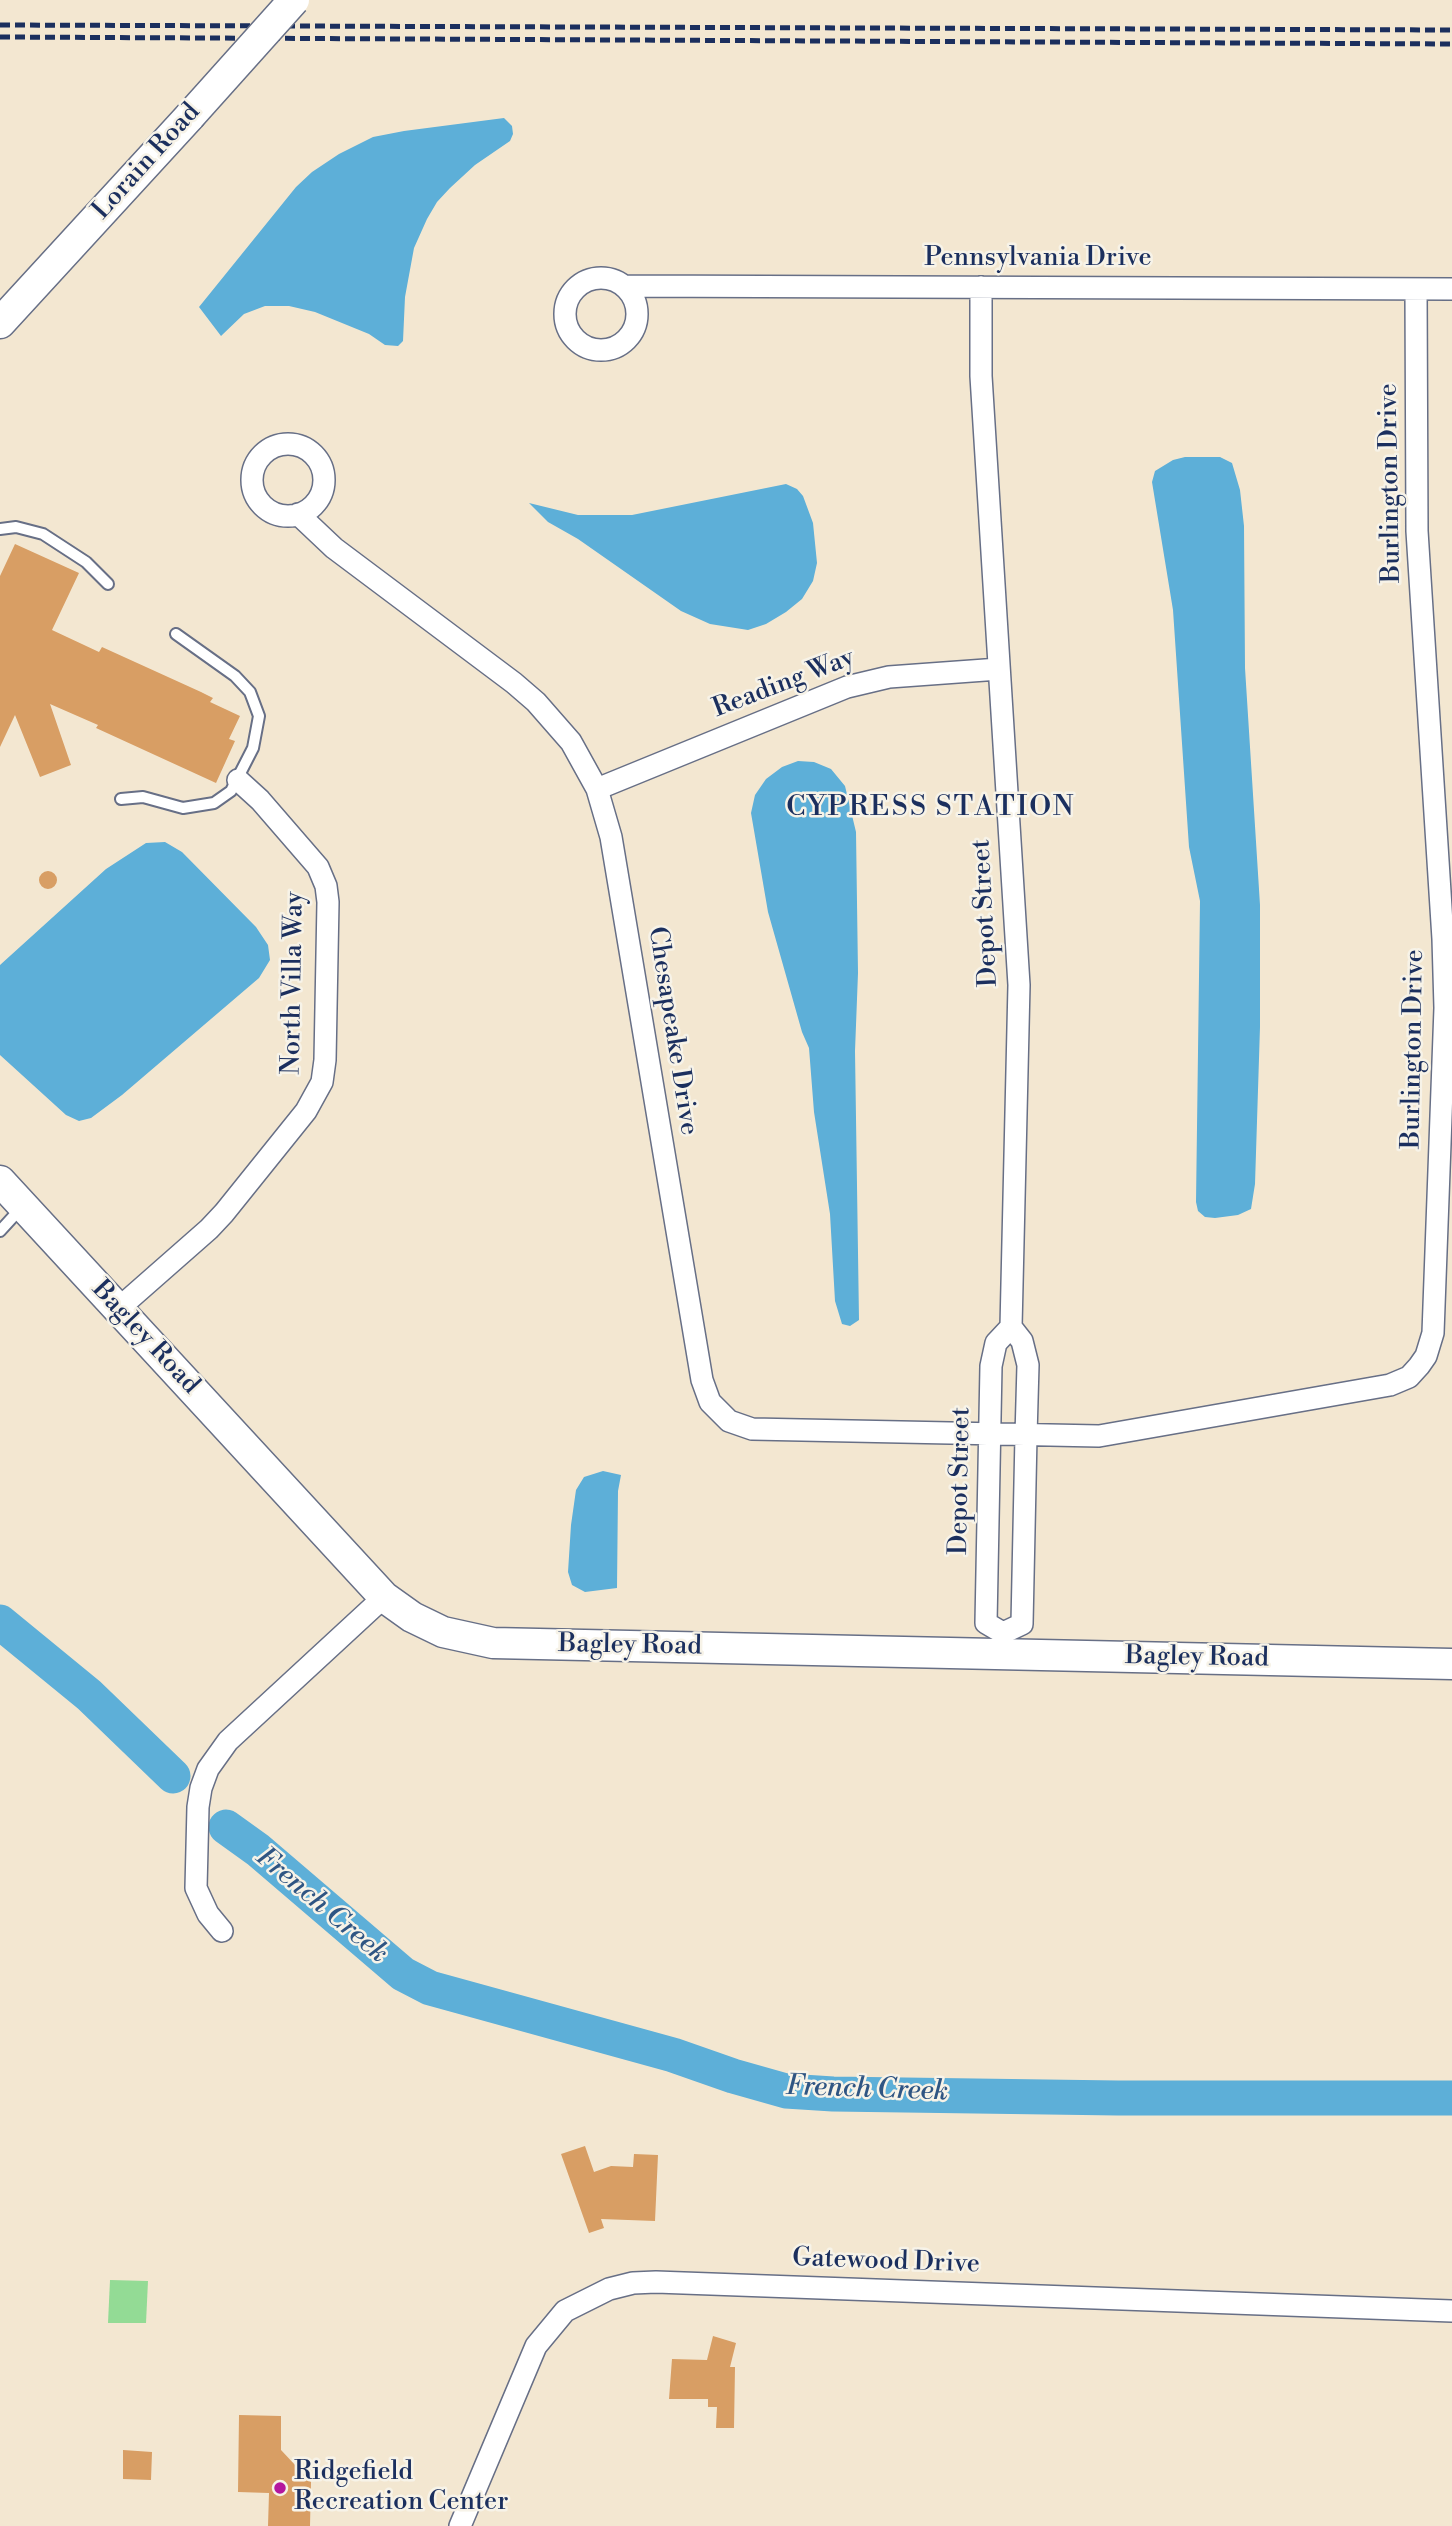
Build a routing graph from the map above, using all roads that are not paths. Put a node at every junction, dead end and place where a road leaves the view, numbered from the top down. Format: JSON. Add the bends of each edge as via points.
{"nodes":[{"id":1,"x":294,"y":0,"type":"edge"},
{"id":2,"x":624,"y":286,"type":"dead end"},
{"id":3,"x":981,"y":287,"type":"junction"},
{"id":4,"x":1416,"y":289,"type":"junction"},
{"id":5,"x":1452,"y":289,"type":"edge"},
{"id":6,"x":0,"y":323,"type":"edge"},
{"id":7,"x":298,"y":514,"type":"dead end"},
{"id":8,"x":0,"y":529,"type":"edge"},
{"id":9,"x":108,"y":584,"type":"dead end"},
{"id":10,"x":176,"y":634,"type":"dead end"},
{"id":11,"x":999,"y":669,"type":"junction"},
{"id":12,"x":238,"y":780,"type":"junction"},
{"id":13,"x":597,"y":789,"type":"junction"},
{"id":14,"x":121,"y":799,"type":"dead end"},
{"id":15,"x":0,"y":1181,"type":"edge"},
{"id":16,"x":23,"y":1206,"type":"junction"},
{"id":17,"x":0,"y":1231,"type":"edge"},
{"id":18,"x":118,"y":1309,"type":"junction"},
{"id":19,"x":1011,"y":1327,"type":"junction"},
{"id":20,"x":989,"y":1434,"type":"junction"},
{"id":21,"x":1026,"y":1436,"type":"junction"},
{"id":22,"x":384,"y":1597,"type":"junction"},
{"id":23,"x":1003,"y":1643,"type":"junction"},
{"id":24,"x":1452,"y":1664,"type":"edge"},
{"id":25,"x":222,"y":1931,"type":"dead end"},
{"id":26,"x":1452,"y":2311,"type":"edge"},
{"id":27,"x":460,"y":2526,"type":"edge"}],
"edges":[{"from":1,"to":6,"type":"street","name":"Lorain Road","bridge":true},
{"from":2,"to":3,"type":"street","name":"Pennsylvania Drive"},
{"from":3,"to":4,"type":"street","name":"Pennsylvania Drive"},
{"from":3,"to":11,"type":"street","name":"Depot Street","via":[[981,376]]},
{"from":4,"to":5,"type":"street","name":"Pennsylvania Drive"},
{"from":4,"to":21,"type":"street","name":"Burlington Drive","via":[[1417,531],[1445,981],[1434,1321],[1426,1356],[1409,1377],[1390,1385],[1118,1434]]},
{"from":7,"to":13,"type":"street","name":"Chesapeake Drive","via":[[334,548],[536,702],[571,742]]},
{"from":8,"to":9,"type":"lane","via":[[16,527],[43,534],[86,562]]},
{"from":10,"to":12,"type":"lane","via":[[234,676],[256,703],[256,737]]},
{"from":11,"to":13,"type":"street","name":"Reading Way","via":[[889,677],[847,687]]},
{"from":11,"to":19,"type":"street","name":"Depot Street","via":[[1018,985]]},
{"from":12,"to":14,"type":"lane","via":[[224,797],[194,808],[143,797]]},
{"from":12,"to":18,"type":"street","name":"North Villa Way","via":[[318,867],[326,886],[322,1082],[306,1111],[224,1213]]},
{"from":13,"to":20,"type":"street","name":"Chesapeake Drive","via":[[611,837],[696,1344],[710,1402],[729,1421],[752,1429]]},
{"from":15,"to":16,"type":"street","name":"Bagley Road"},
{"from":16,"to":17,"type":"lane"},
{"from":16,"to":18,"type":"street","name":"Bagley Road"},
{"from":18,"to":22,"type":"street","name":"Bagley Road"},
{"from":19,"to":20,"type":"street","name":"Depot Street","via":[[991,1356]]},
{"from":19,"to":21,"type":"street","name":"Depot Street","via":[[1022,1341],[1028,1365]]},
{"from":20,"to":21,"type":"street","name":"Burlington Drive"},
{"from":20,"to":23,"type":"street","name":"Depot Street","via":[[986,1623]]},
{"from":21,"to":23,"type":"street","name":"Depot Street","via":[[1021,1624]]},
{"from":22,"to":23,"type":"street","name":"Bagley Road","via":[[443,1632],[493,1643]]},
{"from":22,"to":25,"type":"street","via":[[228,1741],[208,1769],[198,1807],[196,1888]]},
{"from":23,"to":24,"type":"street","name":"Bagley Road"},
{"from":26,"to":27,"type":"street","name":"Gatewood Drive","via":[[633,2283],[609,2289],[565,2311],[536,2346]]}]}
